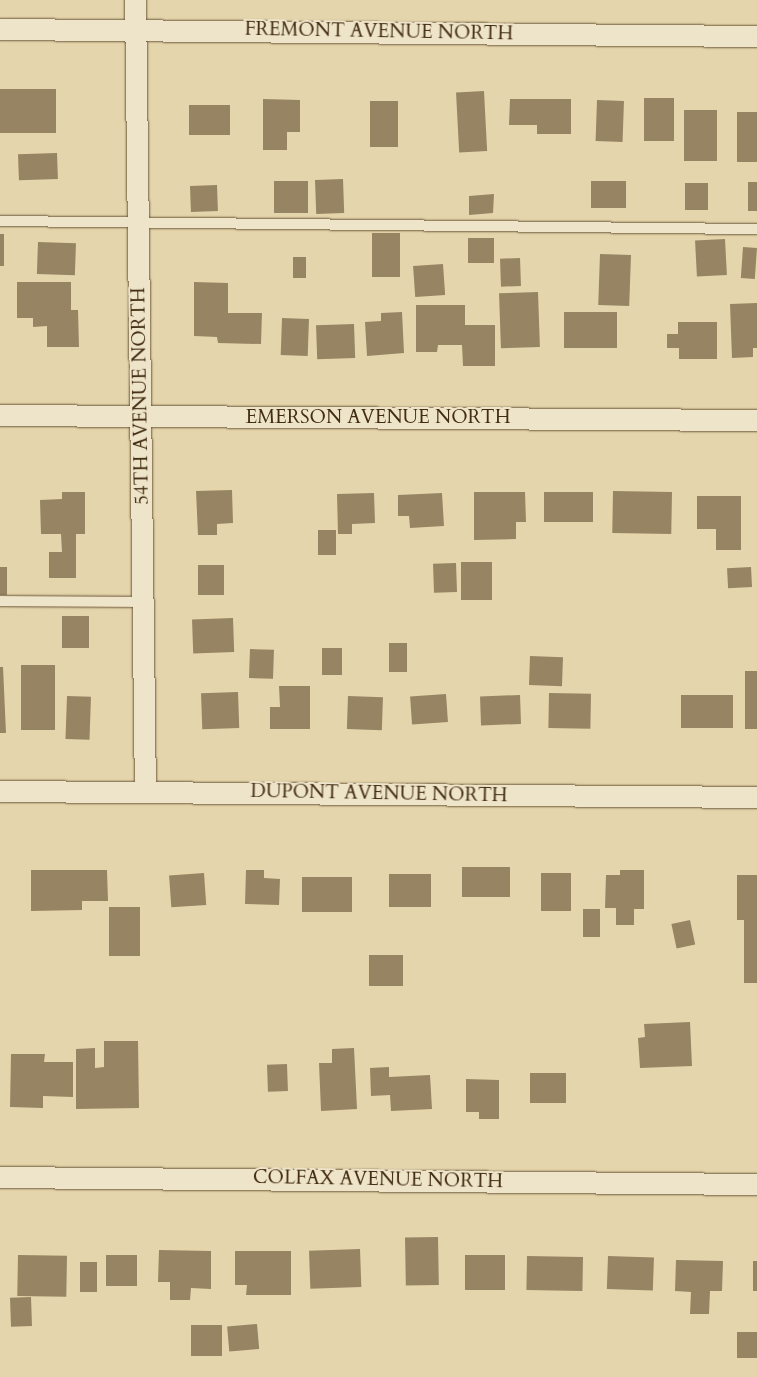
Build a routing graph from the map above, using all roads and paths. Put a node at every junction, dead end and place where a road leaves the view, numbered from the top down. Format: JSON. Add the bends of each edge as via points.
{"nodes":[{"id":1,"x":135,"y":0,"type":"edge"},
{"id":2,"x":0,"y":29,"type":"edge"},
{"id":3,"x":135,"y":30,"type":"junction"},
{"id":4,"x":757,"y":36,"type":"edge"},
{"id":5,"x":0,"y":220,"type":"edge"},
{"id":6,"x":138,"y":222,"type":"junction"},
{"id":7,"x":757,"y":229,"type":"edge"},
{"id":8,"x":0,"y":414,"type":"edge"},
{"id":9,"x":141,"y":416,"type":"junction"},
{"id":10,"x":757,"y":420,"type":"edge"},
{"id":11,"x":0,"y":601,"type":"edge"},
{"id":12,"x":144,"y":602,"type":"junction"},
{"id":13,"x":0,"y":791,"type":"edge"},
{"id":14,"x":145,"y":791,"type":"junction"},
{"id":15,"x":757,"y":797,"type":"edge"},
{"id":16,"x":0,"y":1177,"type":"edge"},
{"id":17,"x":757,"y":1184,"type":"edge"}],
"edges":[{"from":1,"to":3,"type":"street","name":"54TH AVENUE NORTH"},
{"from":2,"to":3,"type":"street","name":"FREMONT AVENUE NORTH"},
{"from":3,"to":4,"type":"street","name":"FREMONT AVENUE NORTH"},
{"from":3,"to":6,"type":"street","name":"54TH AVENUE NORTH"},
{"from":5,"to":6,"type":"lane"},
{"from":6,"to":7,"type":"lane"},
{"from":6,"to":9,"type":"street","name":"54TH AVENUE NORTH"},
{"from":8,"to":9,"type":"street","name":"EMERSON AVENUE NORTH"},
{"from":9,"to":10,"type":"street","name":"EMERSON AVENUE NORTH"},
{"from":9,"to":12,"type":"street","name":"54TH AVENUE NORTH"},
{"from":11,"to":12,"type":"lane"},
{"from":12,"to":14,"type":"street","name":"54TH AVENUE NORTH"},
{"from":13,"to":14,"type":"street","name":"DUPONT AVENUE NORTH"},
{"from":14,"to":15,"type":"street","name":"DUPONT AVENUE NORTH"},
{"from":16,"to":17,"type":"street","name":"COLFAX AVENUE NORTH"}]}
